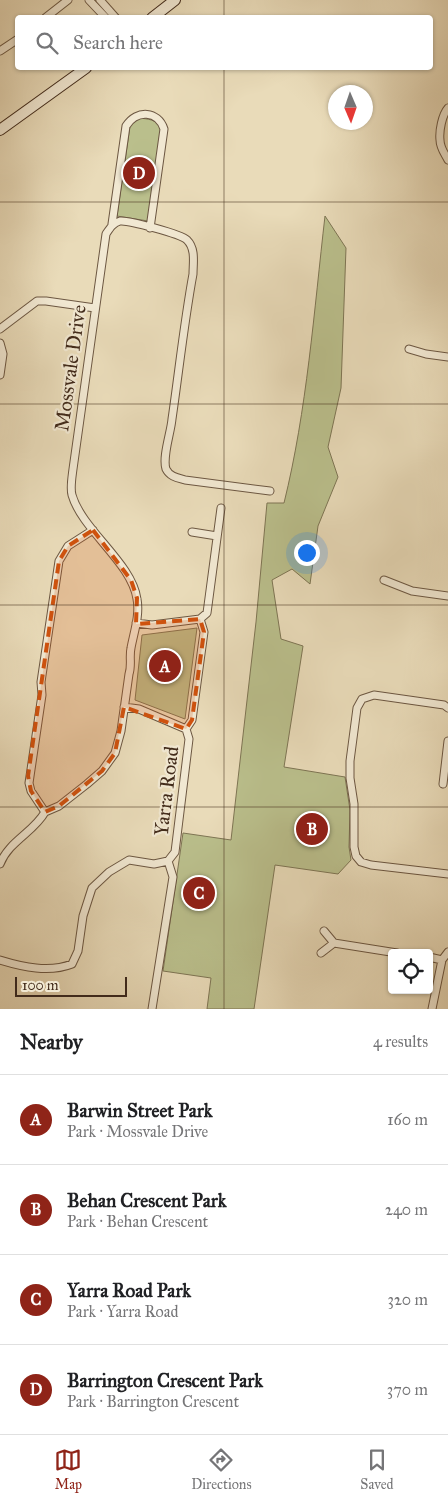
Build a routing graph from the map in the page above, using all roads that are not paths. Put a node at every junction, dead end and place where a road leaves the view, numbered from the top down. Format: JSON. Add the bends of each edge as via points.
{"nodes":[{"id":1,"x":68,"y":0,"type":"edge"},
{"id":2,"x":88,"y":0,"type":"edge"},
{"id":3,"x":100,"y":0,"type":"edge"},
{"id":4,"x":175,"y":0,"type":"edge"},
{"id":5,"x":50,"y":15,"type":"edge"},
{"id":6,"x":103,"y":15,"type":"edge"},
{"id":7,"x":113,"y":15,"type":"edge"},
{"id":8,"x":156,"y":15,"type":"edge"},
{"id":9,"x":15,"y":41,"type":"edge"},
{"id":10,"x":0,"y":51,"type":"edge"},
{"id":11,"x":83,"y":70,"type":"edge"},
{"id":12,"x":448,"y":108,"type":"edge"},
{"id":13,"x":0,"y":130,"type":"edge"},
{"id":14,"x":448,"y":160,"type":"edge"},
{"id":15,"x":112,"y":224,"type":"junction"},
{"id":16,"x":150,"y":228,"type":"junction"},
{"id":17,"x":95,"y":308,"type":"junction"},
{"id":18,"x":0,"y":329,"type":"edge"},
{"id":19,"x":0,"y":343,"type":"edge"},
{"id":20,"x":409,"y":349,"type":"dead end"},
{"id":21,"x":448,"y":357,"type":"edge"},
{"id":22,"x":0,"y":375,"type":"edge"},
{"id":23,"x":270,"y":491,"type":"dead end"},
{"id":24,"x":221,"y":508,"type":"dead end"},
{"id":25,"x":93,"y":530,"type":"junction"},
{"id":26,"x":192,"y":532,"type":"dead end"},
{"id":27,"x":217,"y":536,"type":"junction"},
{"id":28,"x":384,"y":580,"type":"dead end"},
{"id":29,"x":448,"y":596,"type":"edge"},
{"id":30,"x":200,"y":619,"type":"junction"},
{"id":31,"x":136,"y":624,"type":"junction"},
{"id":32,"x":124,"y":707,"type":"junction"},
{"id":33,"x":448,"y":708,"type":"edge"},
{"id":34,"x":186,"y":729,"type":"junction"},
{"id":35,"x":448,"y":741,"type":"edge"},
{"id":36,"x":443,"y":784,"type":"dead end"},
{"id":37,"x":45,"y":812,"type":"junction"},
{"id":38,"x":168,"y":862,"type":"junction"},
{"id":39,"x":0,"y":864,"type":"edge"},
{"id":40,"x":448,"y":874,"type":"edge"},
{"id":41,"x":324,"y":931,"type":"dead end"},
{"id":42,"x":334,"y":944,"type":"junction"},
{"id":43,"x":388,"y":952,"type":"edge"},
{"id":44,"x":448,"y":952,"type":"edge"},
{"id":45,"x":321,"y":953,"type":"dead end"},
{"id":46,"x":433,"y":959,"type":"edge"},
{"id":47,"x":0,"y":960,"type":"edge"},
{"id":48,"x":442,"y":960,"type":"junction"},
{"id":49,"x":152,"y":1009,"type":"edge"},
{"id":50,"x":432,"y":1009,"type":"edge"}],
"edges":[{"from":1,"to":5,"type":"street"},
{"from":2,"to":6,"type":"street"},
{"from":3,"to":7,"type":"street"},
{"from":4,"to":8,"type":"main road"},
{"from":9,"to":10,"type":"street"},
{"from":11,"to":13,"type":"main road"},
{"from":12,"to":14,"type":"street","via":[[444,112],[439,140]]},
{"from":15,"to":16,"type":"street","via":[[121,221]]},
{"from":15,"to":16,"type":"street","name":"Mossvale Drive","via":[[126,126],[138,114],[156,117],[164,129]]},
{"from":15,"to":17,"type":"street","name":"Mossvale Drive","via":[[106,234]]},
{"from":16,"to":23,"type":"street","via":[[175,233],[187,240],[194,253],[166,469],[175,478]]},
{"from":17,"to":18,"type":"street","via":[[37,301]]},
{"from":17,"to":25,"type":"street","name":"Mossvale Drive","via":[[72,469],[72,494]]},
{"from":19,"to":22,"type":"street","via":[[3,354]]},
{"from":20,"to":21,"type":"street"},
{"from":24,"to":27,"type":"street"},
{"from":25,"to":31,"type":"street","name":"Mossvale Drive","via":[[131,580],[137,598]]},
{"from":25,"to":37,"type":"street","via":[[68,546],[59,561],[28,776],[31,791]]},
{"from":26,"to":27,"type":"street"},
{"from":27,"to":30,"type":"street","via":[[207,612]]},
{"from":28,"to":29,"type":"street","via":[[412,591]]},
{"from":30,"to":31,"type":"street"},
{"from":30,"to":34,"type":"street","via":[[204,632],[192,720]]},
{"from":31,"to":32,"type":"street","name":"Mossvale Drive"},
{"from":32,"to":34,"type":"street","name":"Yarra Road"},
{"from":32,"to":37,"type":"street","name":"Mossvale Drive","via":[[115,753],[102,770],[59,806]]},
{"from":33,"to":40,"type":"street","via":[[374,695],[362,699],[357,708],[350,762],[356,856],[371,865]]},
{"from":34,"to":38,"type":"street","name":"Yarra Road","via":[[189,739],[175,852]]},
{"from":35,"to":36,"type":"street"},
{"from":37,"to":39,"type":"street","name":"Mossvale Drive","via":[[39,822],[14,844]]},
{"from":38,"to":47,"type":"street","via":[[154,864],[129,860],[92,888],[72,964],[59,969],[16,965]]},
{"from":38,"to":49,"type":"street","name":"Yarra Road","via":[[173,876]]},
{"from":41,"to":42,"type":"street"},
{"from":42,"to":43,"type":"street"},
{"from":42,"to":45,"type":"street"},
{"from":44,"to":48,"type":"street"},
{"from":46,"to":48,"type":"street"},
{"from":48,"to":50,"type":"street"}]}
